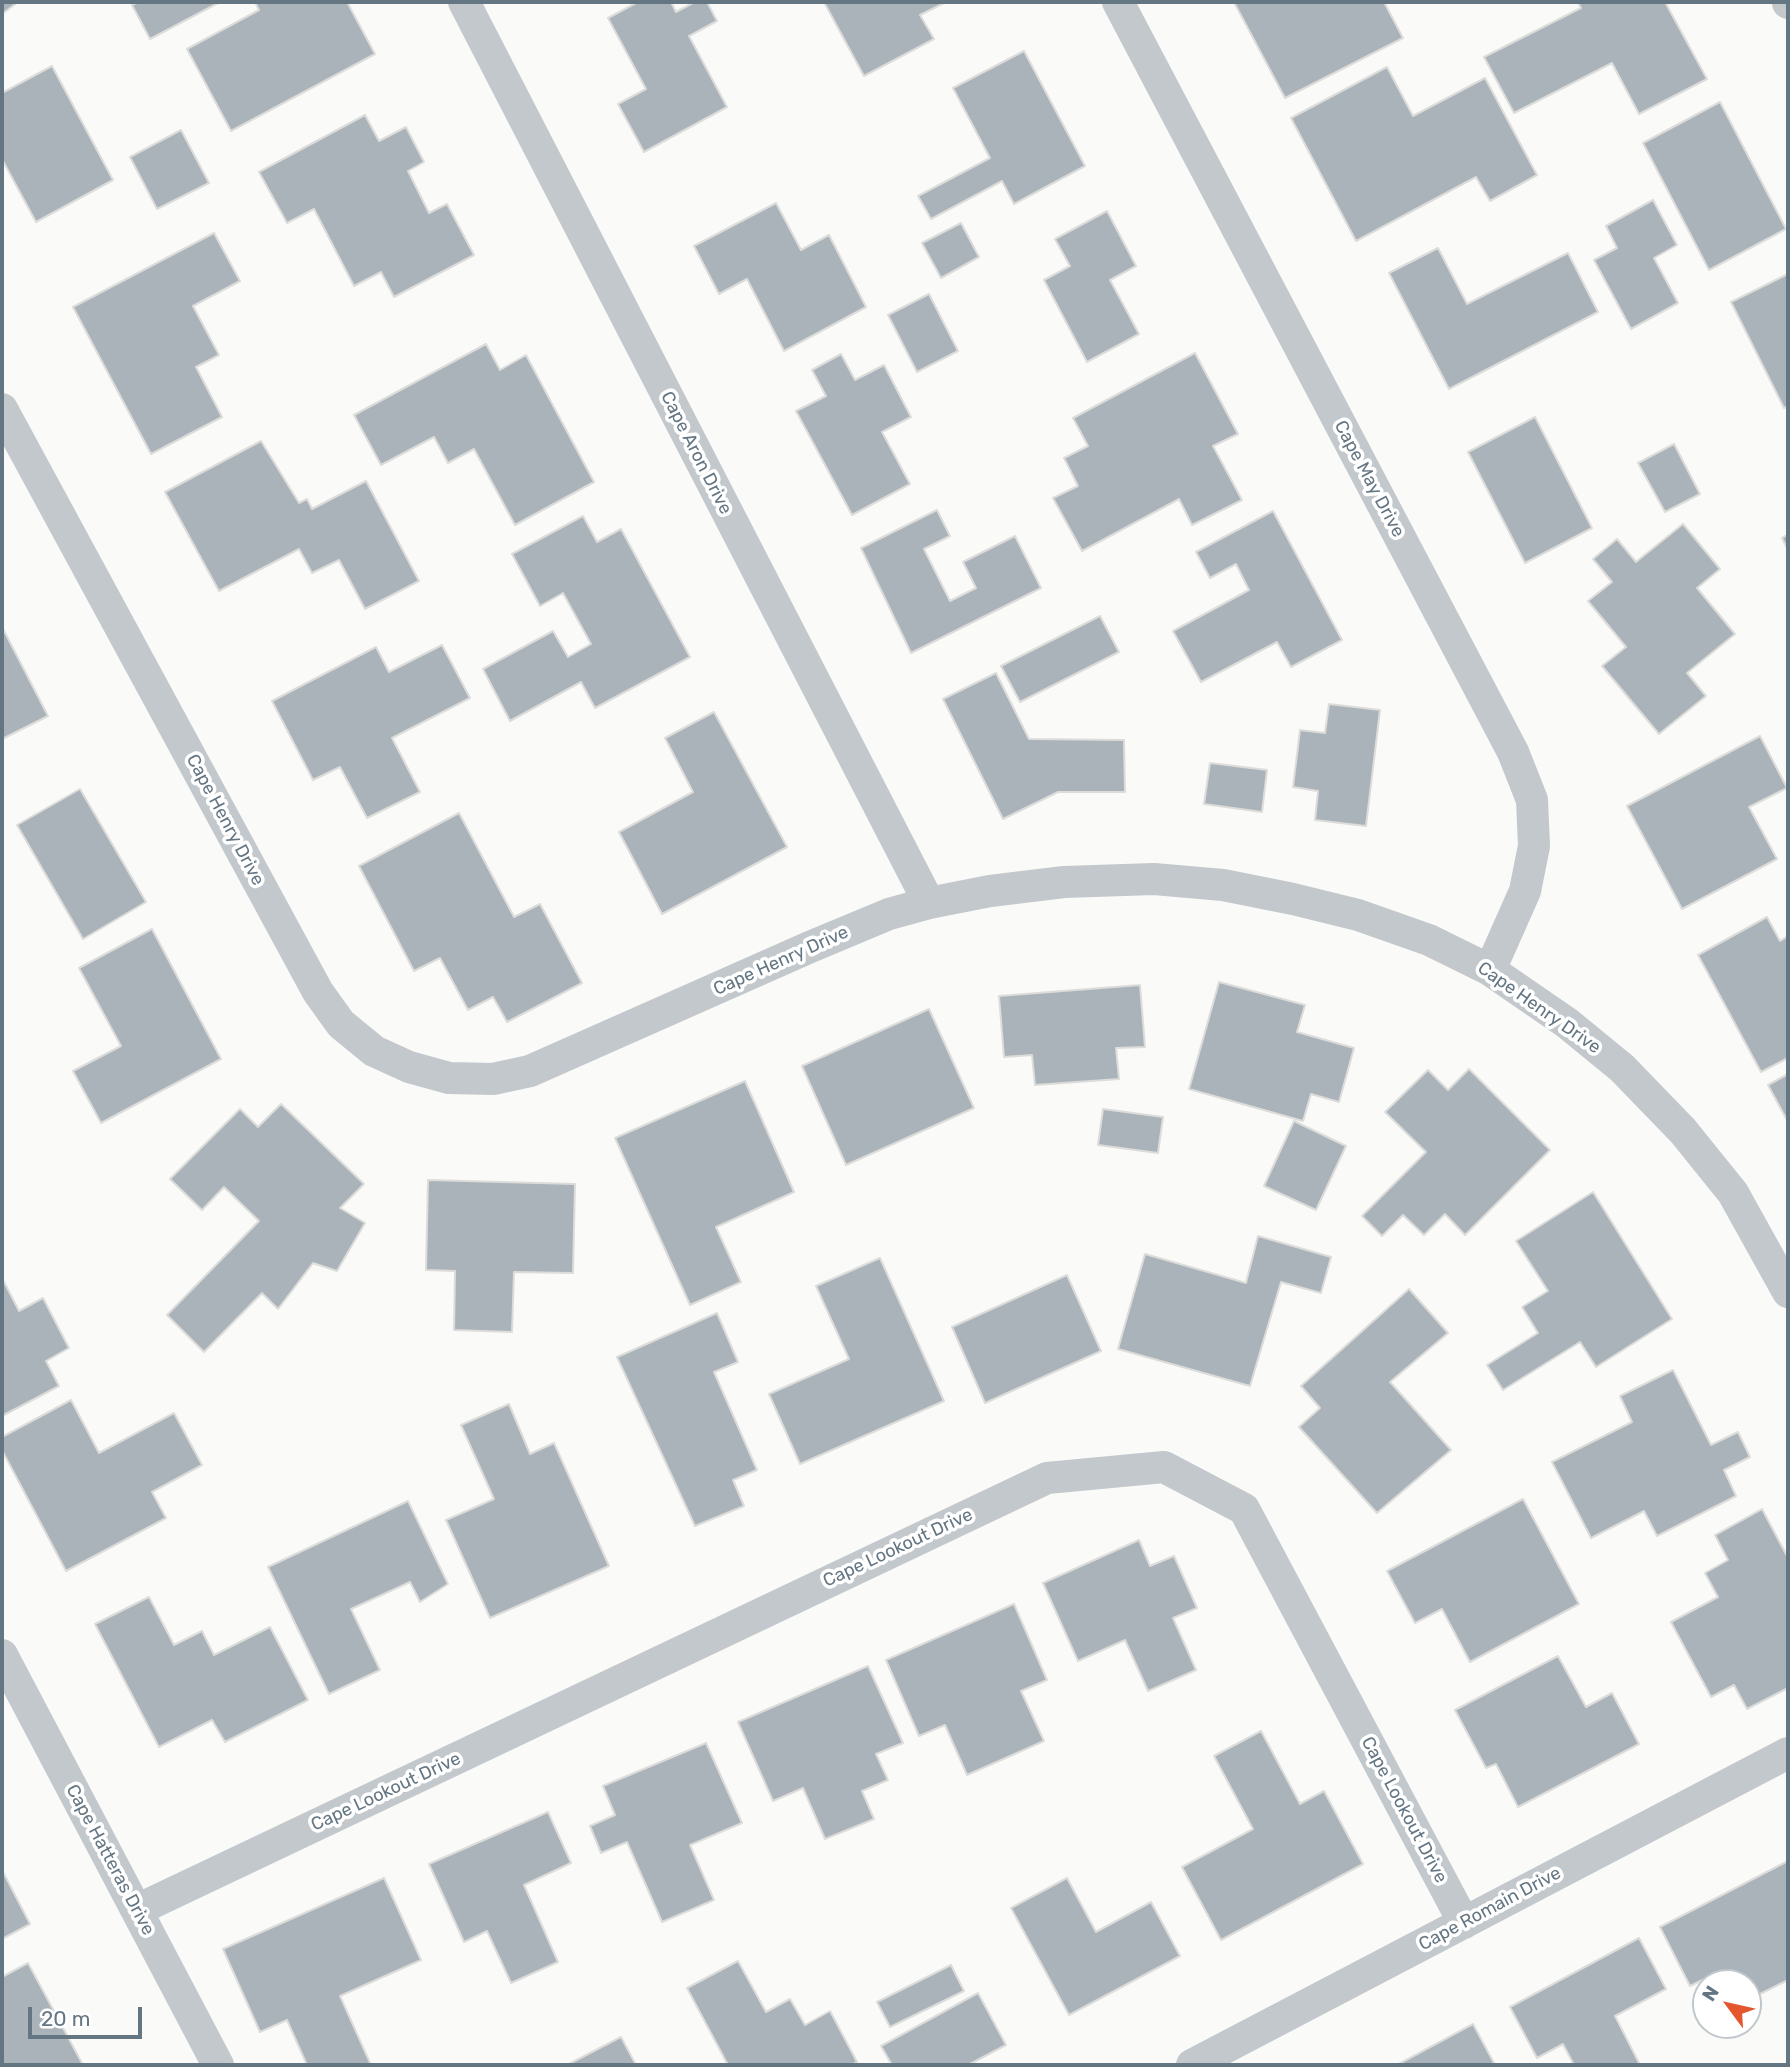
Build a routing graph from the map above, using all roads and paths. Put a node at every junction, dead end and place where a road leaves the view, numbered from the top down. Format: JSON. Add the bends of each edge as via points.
{"nodes":[{"id":1,"x":464,"y":2,"type":"edge"},
{"id":2,"x":1118,"y":2,"type":"edge"},
{"id":3,"x":2,"y":409,"type":"edge"},
{"id":4,"x":929,"y":903,"type":"junction"},
{"id":5,"x":1490,"y":970,"type":"junction"},
{"id":6,"x":1788,"y":1292,"type":"edge"},
{"id":7,"x":2,"y":1655,"type":"edge"},
{"id":8,"x":1788,"y":1753,"type":"edge"},
{"id":9,"x":137,"y":1910,"type":"junction"},
{"id":10,"x":1464,"y":1923,"type":"junction"},
{"id":11,"x":218,"y":2065,"type":"edge"},
{"id":12,"x":1192,"y":2065,"type":"edge"}],
"edges":[{"from":1,"to":4,"type":"street","name":"Cape Aron Drive"},
{"from":2,"to":5,"type":"street","name":"Cape May Drive","via":[[1513,752],[1532,800],[1534,846],[1525,891]]},
{"from":3,"to":4,"type":"street","name":"Cape Henry Drive","via":[[318,992],[341,1024],[374,1051],[449,1078],[494,1079],[530,1071],[822,942]]},
{"from":4,"to":5,"type":"street","name":"Cape Henry Drive","via":[[1064,882],[1154,878],[1223,885],[1358,915],[1429,940]]},
{"from":5,"to":6,"type":"street","name":"Cape Henry Drive","via":[[1622,1068],[1683,1130],[1733,1193]]},
{"from":7,"to":9,"type":"street","name":"Cape Hatteras Drive"},
{"from":8,"to":10,"type":"street","name":"Cape Romain Drive"},
{"from":9,"to":10,"type":"street","name":"Cape Lookout Drive","via":[[1047,1478],[1164,1467],[1244,1508]]},
{"from":9,"to":11,"type":"street","name":"Cape Hatteras Drive"},
{"from":10,"to":12,"type":"street","name":"Cape Romain Drive"}]}
